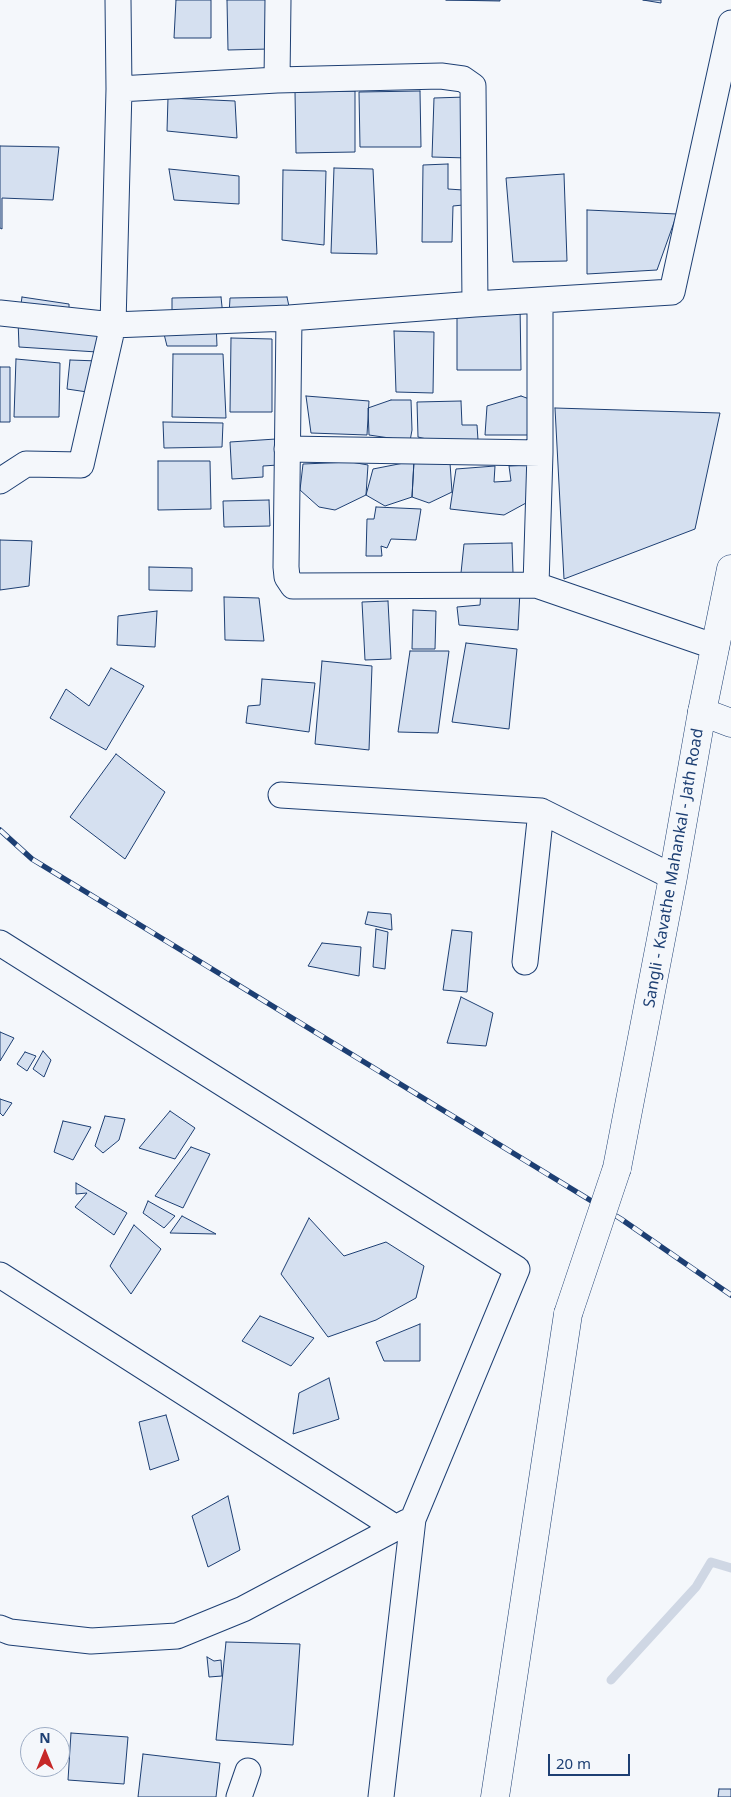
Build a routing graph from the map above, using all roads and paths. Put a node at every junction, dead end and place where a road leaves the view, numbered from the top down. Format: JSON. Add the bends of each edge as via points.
{"nodes":[{"id":1,"x":118,"y":0,"type":"edge"},
{"id":2,"x":278,"y":0,"type":"edge"},
{"id":3,"x":731,"y":23,"type":"edge"},
{"id":4,"x":277,"y":80,"type":"junction"},
{"id":5,"x":119,"y":89,"type":"junction"},
{"id":6,"x":540,"y":300,"type":"junction"},
{"id":7,"x":475,"y":304,"type":"junction"},
{"id":8,"x":0,"y":313,"type":"edge"},
{"id":9,"x":289,"y":318,"type":"junction"},
{"id":10,"x":113,"y":325,"type":"junction"},
{"id":11,"x":287,"y":449,"type":"junction"},
{"id":12,"x":540,"y":453,"type":"junction"},
{"id":13,"x":0,"y":481,"type":"edge"},
{"id":14,"x":731,"y":569,"type":"edge"},
{"id":15,"x":536,"y":585,"type":"junction"},
{"id":16,"x":716,"y":647,"type":"junction"},
{"id":17,"x":702,"y":712,"type":"junction"},
{"id":18,"x":731,"y":723,"type":"edge"},
{"id":19,"x":281,"y":795,"type":"dead end"},
{"id":20,"x":541,"y":811,"type":"junction"},
{"id":21,"x":673,"y":877,"type":"junction"},
{"id":22,"x":0,"y":943,"type":"edge"},
{"id":23,"x":525,"y":962,"type":"dead end"},
{"id":24,"x":0,"y":1275,"type":"edge"},
{"id":25,"x":405,"y":1523,"type":"junction"},
{"id":26,"x":0,"y":1628,"type":"edge"},
{"id":27,"x":248,"y":1771,"type":"dead end"},
{"id":28,"x":239,"y":1797,"type":"edge"},
{"id":29,"x":381,"y":1797,"type":"edge"},
{"id":30,"x":495,"y":1797,"type":"edge"}],
"edges":[{"from":1,"to":5,"type":"street"},
{"from":2,"to":4,"type":"street"},
{"from":3,"to":6,"type":"street","via":[[672,292]]},
{"from":4,"to":5,"type":"street"},
{"from":4,"to":7,"type":"street","via":[[441,76],[463,79],[473,86]]},
{"from":5,"to":10,"type":"street"},
{"from":6,"to":7,"type":"street"},
{"from":6,"to":12,"type":"street"},
{"from":7,"to":9,"type":"street"},
{"from":8,"to":10,"type":"street"},
{"from":9,"to":10,"type":"street"},
{"from":9,"to":11,"type":"street"},
{"from":10,"to":13,"type":"street","via":[[81,465],[26,464]]},
{"from":11,"to":12,"type":"street"},
{"from":11,"to":15,"type":"street","via":[[286,567],[287,577],[293,586]]},
{"from":12,"to":15,"type":"street"},
{"from":14,"to":16,"type":"main road","name":"Sangli - Kavathe Mahankal - Jath Road"},
{"from":15,"to":16,"type":"street"},
{"from":16,"to":17,"type":"main road","name":"Sangli - Kavathe Mahankal - Jath Road"},
{"from":17,"to":18,"type":"main road"},
{"from":17,"to":21,"type":"main road","name":"Sangli - Kavathe Mahankal - Jath Road"},
{"from":19,"to":20,"type":"street"},
{"from":20,"to":21,"type":"street"},
{"from":20,"to":23,"type":"street"},
{"from":21,"to":30,"type":"main road","name":"Sangli - Kavathe Mahankal - Jath Road","bridge":true,"via":[[617,1168],[568,1314]]},
{"from":22,"to":25,"type":"street","via":[[516,1268]]},
{"from":24,"to":25,"type":"street"},
{"from":25,"to":26,"type":"street","via":[[242,1609],[177,1636],[92,1641],[10,1632]]},
{"from":25,"to":29,"type":"street"},
{"from":27,"to":28,"type":"street"}]}
